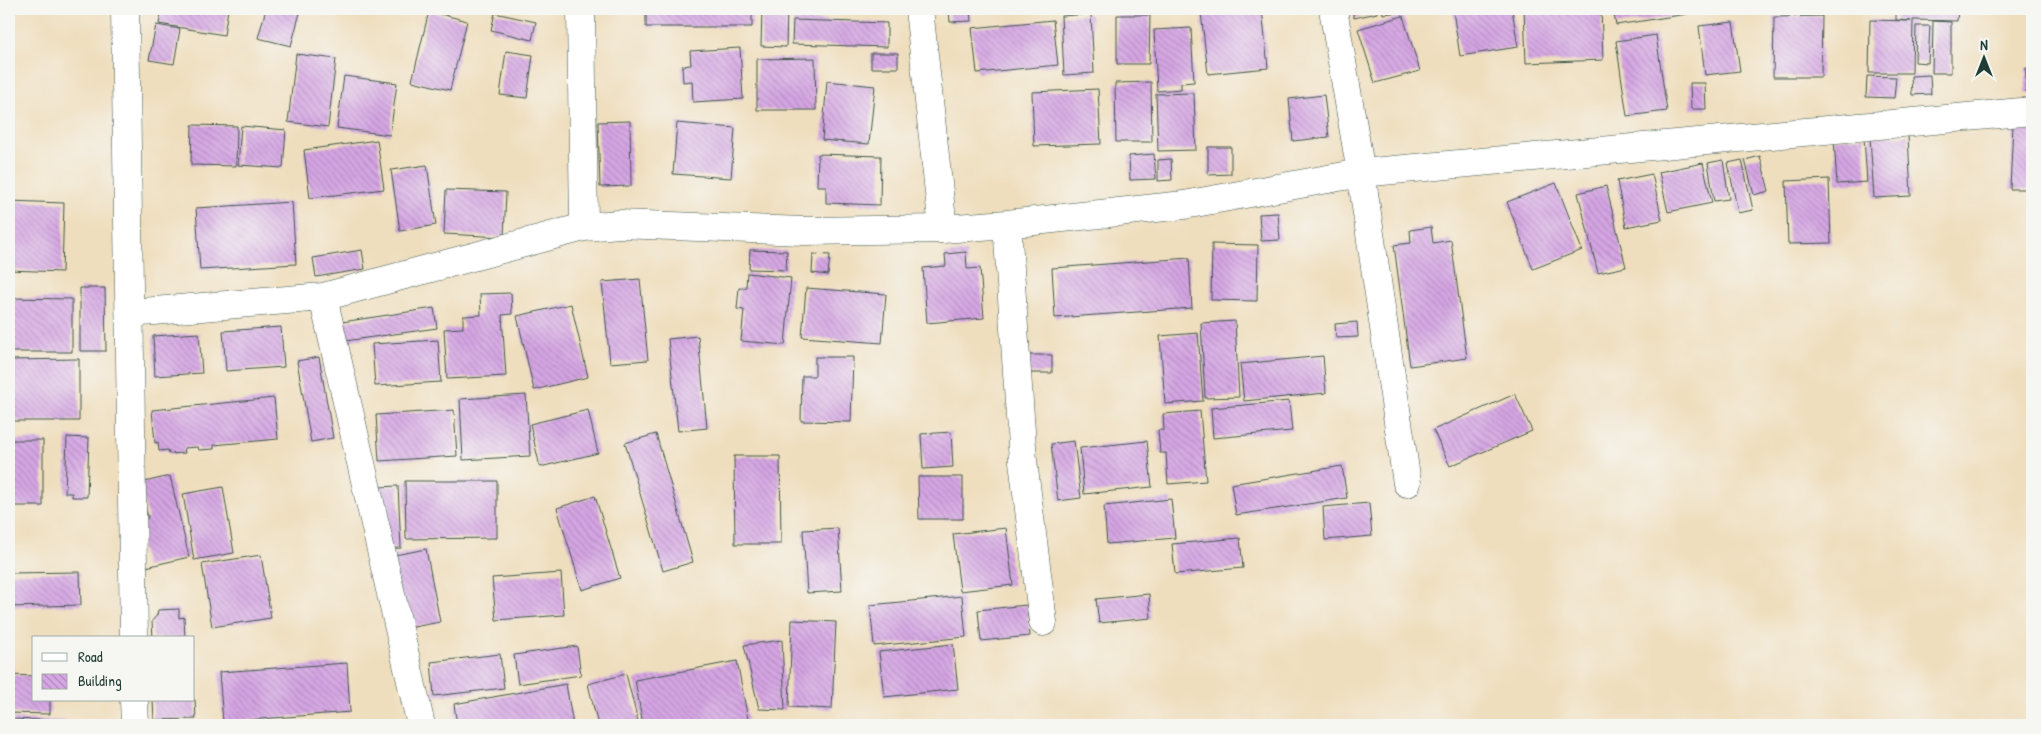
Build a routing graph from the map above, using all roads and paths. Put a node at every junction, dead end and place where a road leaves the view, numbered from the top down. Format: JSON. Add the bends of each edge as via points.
{"nodes":[{"id":1,"x":125,"y":9,"type":"edge"},
{"id":2,"x":581,"y":9,"type":"edge"},
{"id":3,"x":919,"y":9,"type":"edge"},
{"id":4,"x":1333,"y":9,"type":"edge"},
{"id":5,"x":2032,"y":111,"type":"edge"},
{"id":6,"x":1361,"y":173,"type":"junction"},
{"id":7,"x":1007,"y":224,"type":"junction"},
{"id":8,"x":584,"y":227,"type":"junction"},
{"id":9,"x":943,"y":229,"type":"junction"},
{"id":10,"x":322,"y":297,"type":"junction"},
{"id":11,"x":130,"y":313,"type":"junction"},
{"id":12,"x":1407,"y":483,"type":"dead end"},
{"id":13,"x":1043,"y":622,"type":"dead end"},
{"id":14,"x":134,"y":636,"type":"edge"},
{"id":15,"x":134,"y":702,"type":"edge"},
{"id":16,"x":134,"y":725,"type":"edge"},
{"id":17,"x":421,"y":725,"type":"edge"}],
"edges":[{"from":1,"to":11,"type":"street"},
{"from":2,"to":8,"type":"street"},
{"from":3,"to":9,"type":"street"},
{"from":4,"to":6,"type":"street"},
{"from":5,"to":6,"type":"street"},
{"from":6,"to":7,"type":"street","via":[[1184,206]]},
{"from":6,"to":12,"type":"street"},
{"from":7,"to":9,"type":"street"},
{"from":7,"to":13,"type":"street","via":[[1023,461]]},
{"from":8,"to":9,"type":"street","via":[[619,224],[804,231]]},
{"from":8,"to":10,"type":"street"},
{"from":10,"to":11,"type":"street"},
{"from":10,"to":17,"type":"street"},
{"from":11,"to":14,"type":"street"},
{"from":15,"to":16,"type":"street"}]}
